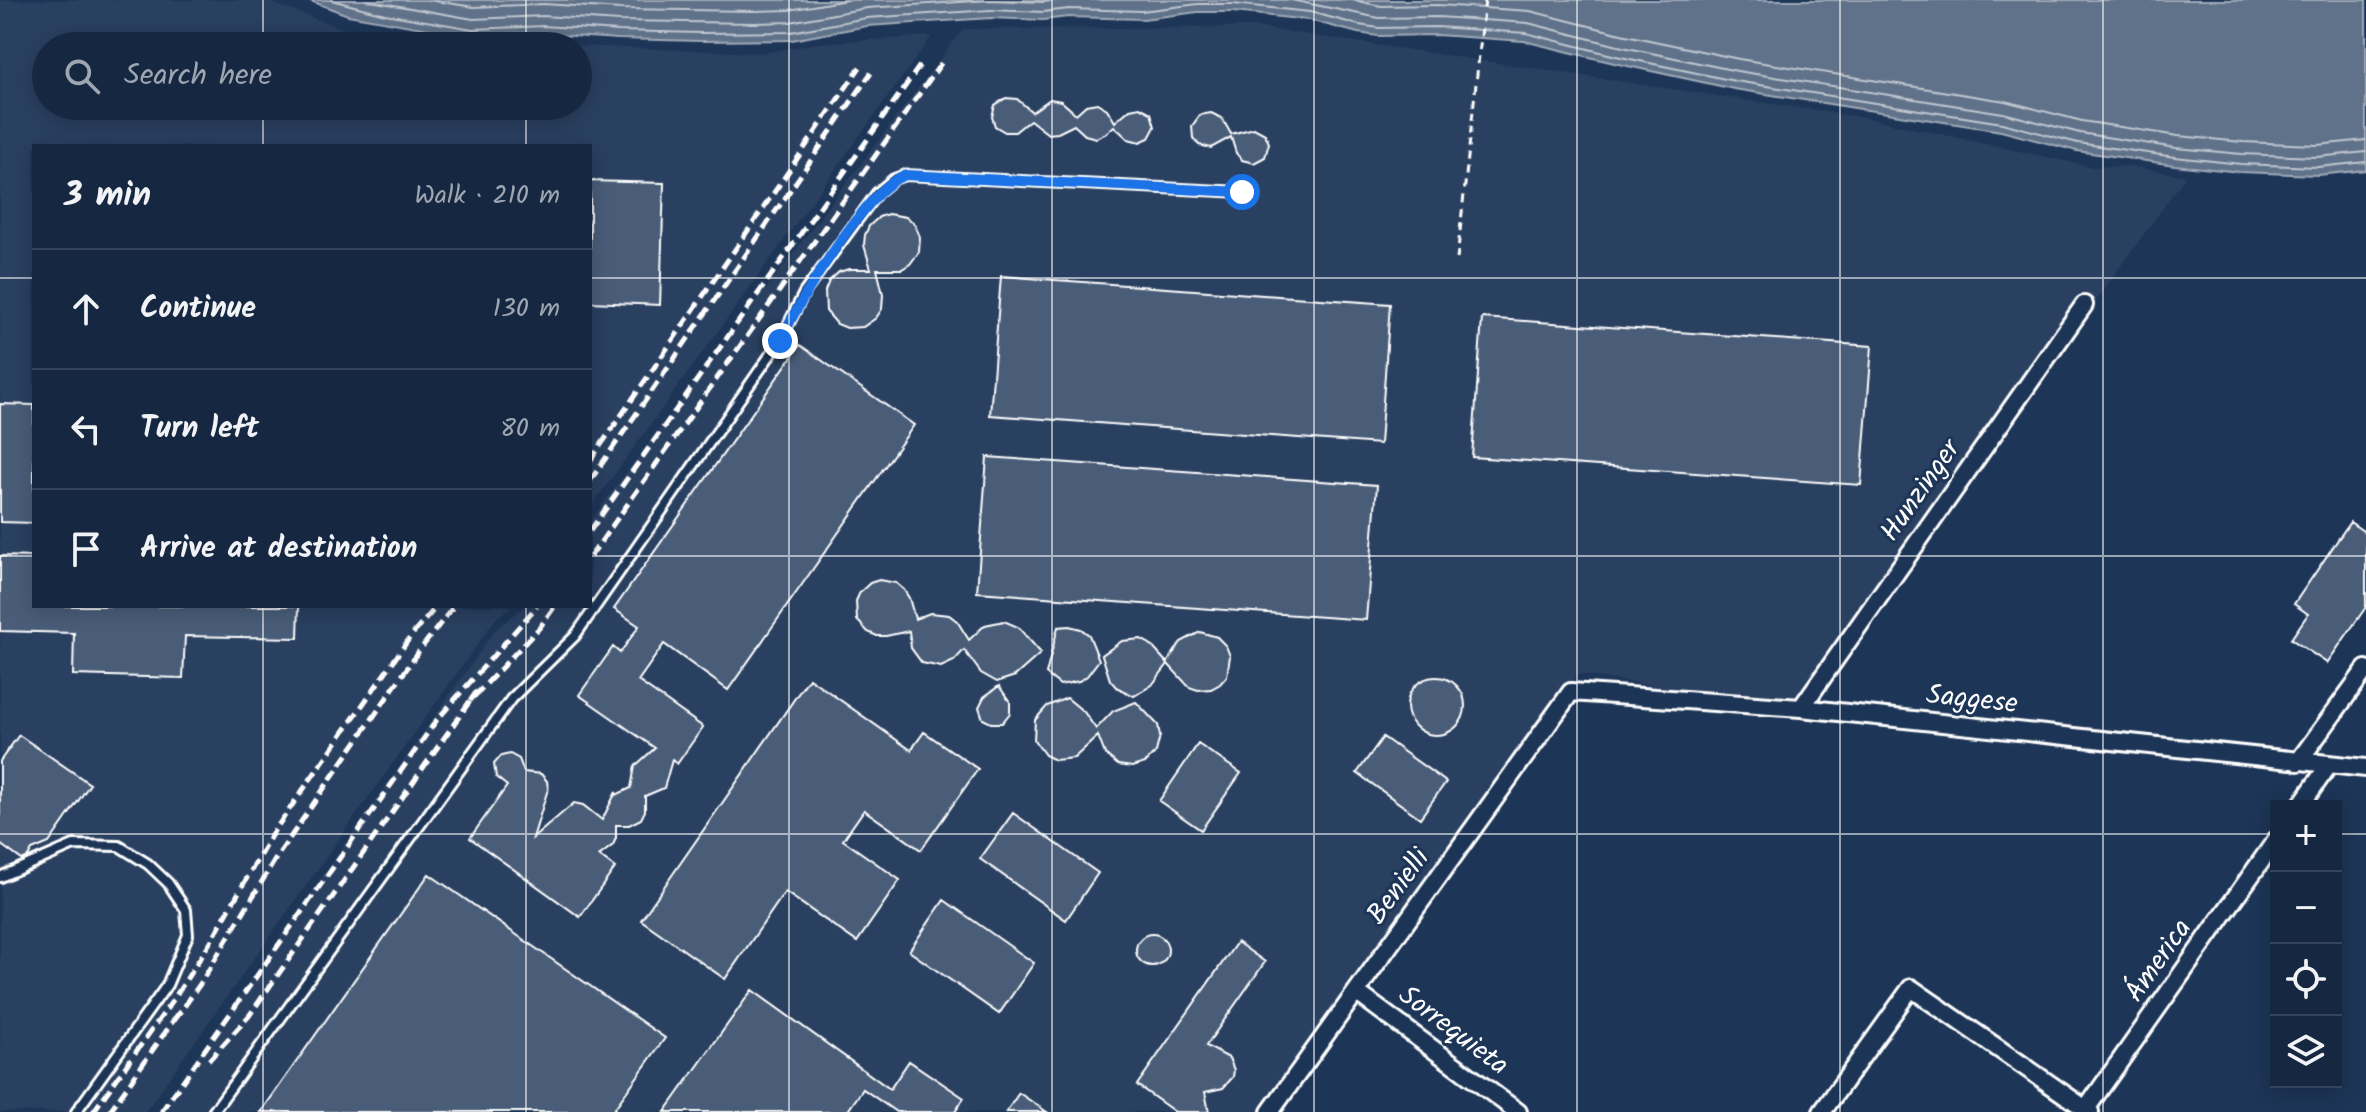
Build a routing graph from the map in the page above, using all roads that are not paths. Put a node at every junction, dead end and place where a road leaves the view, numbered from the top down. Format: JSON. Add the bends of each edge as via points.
{"nodes":[{"id":1,"x":1242,"y":192,"type":"dead end"},
{"id":2,"x":2084,"y":305,"type":"dead end"},
{"id":3,"x":2366,"y":669,"type":"edge"},
{"id":4,"x":1571,"y":692,"type":"joint"},
{"id":5,"x":1801,"y":708,"type":"junction"},
{"id":6,"x":2298,"y":762,"type":"junction"},
{"id":7,"x":2329,"y":765,"type":"junction"},
{"id":8,"x":2366,"y":768,"type":"edge"},
{"id":9,"x":2304,"y":800,"type":"edge"},
{"id":10,"x":2270,"y":849,"type":"edge"},
{"id":11,"x":0,"y":877,"type":"edge"},
{"id":12,"x":1356,"y":992,"type":"junction"},
{"id":13,"x":2086,"y":1111,"type":"edge"},
{"id":14,"x":76,"y":1112,"type":"edge"},
{"id":15,"x":213,"y":1112,"type":"edge"},
{"id":16,"x":1270,"y":1112,"type":"edge"},
{"id":17,"x":1518,"y":1112,"type":"edge"},
{"id":18,"x":1822,"y":1112,"type":"edge"}],
"edges":[{"from":1,"to":15,"type":"lane","via":[[914,174],[894,179],[877,193],[575,636],[511,699]]},
{"from":2,"to":5,"type":"street","name":"Hunzinger"},
{"from":3,"to":6,"type":"street"},
{"from":4,"to":5,"type":"street","name":"Saggese"},
{"from":4,"to":12,"type":"street","name":"Benielli"},
{"from":5,"to":6,"type":"street","name":"Saggese"},
{"from":6,"to":7,"type":"street","name":"Saggese"},
{"from":7,"to":8,"type":"street","name":"Saggese"},
{"from":7,"to":9,"type":"street"},
{"from":10,"to":13,"type":"street","name":"Ámerica"},
{"from":11,"to":14,"type":"lane","via":[[74,845],[119,846],[168,883],[186,910],[188,935],[167,985]]},
{"from":12,"to":16,"type":"street","name":"Benielli"},
{"from":12,"to":17,"type":"street","name":"Sorrequieta"},
{"from":13,"to":18,"type":"street","via":[[1911,988]]}]}
